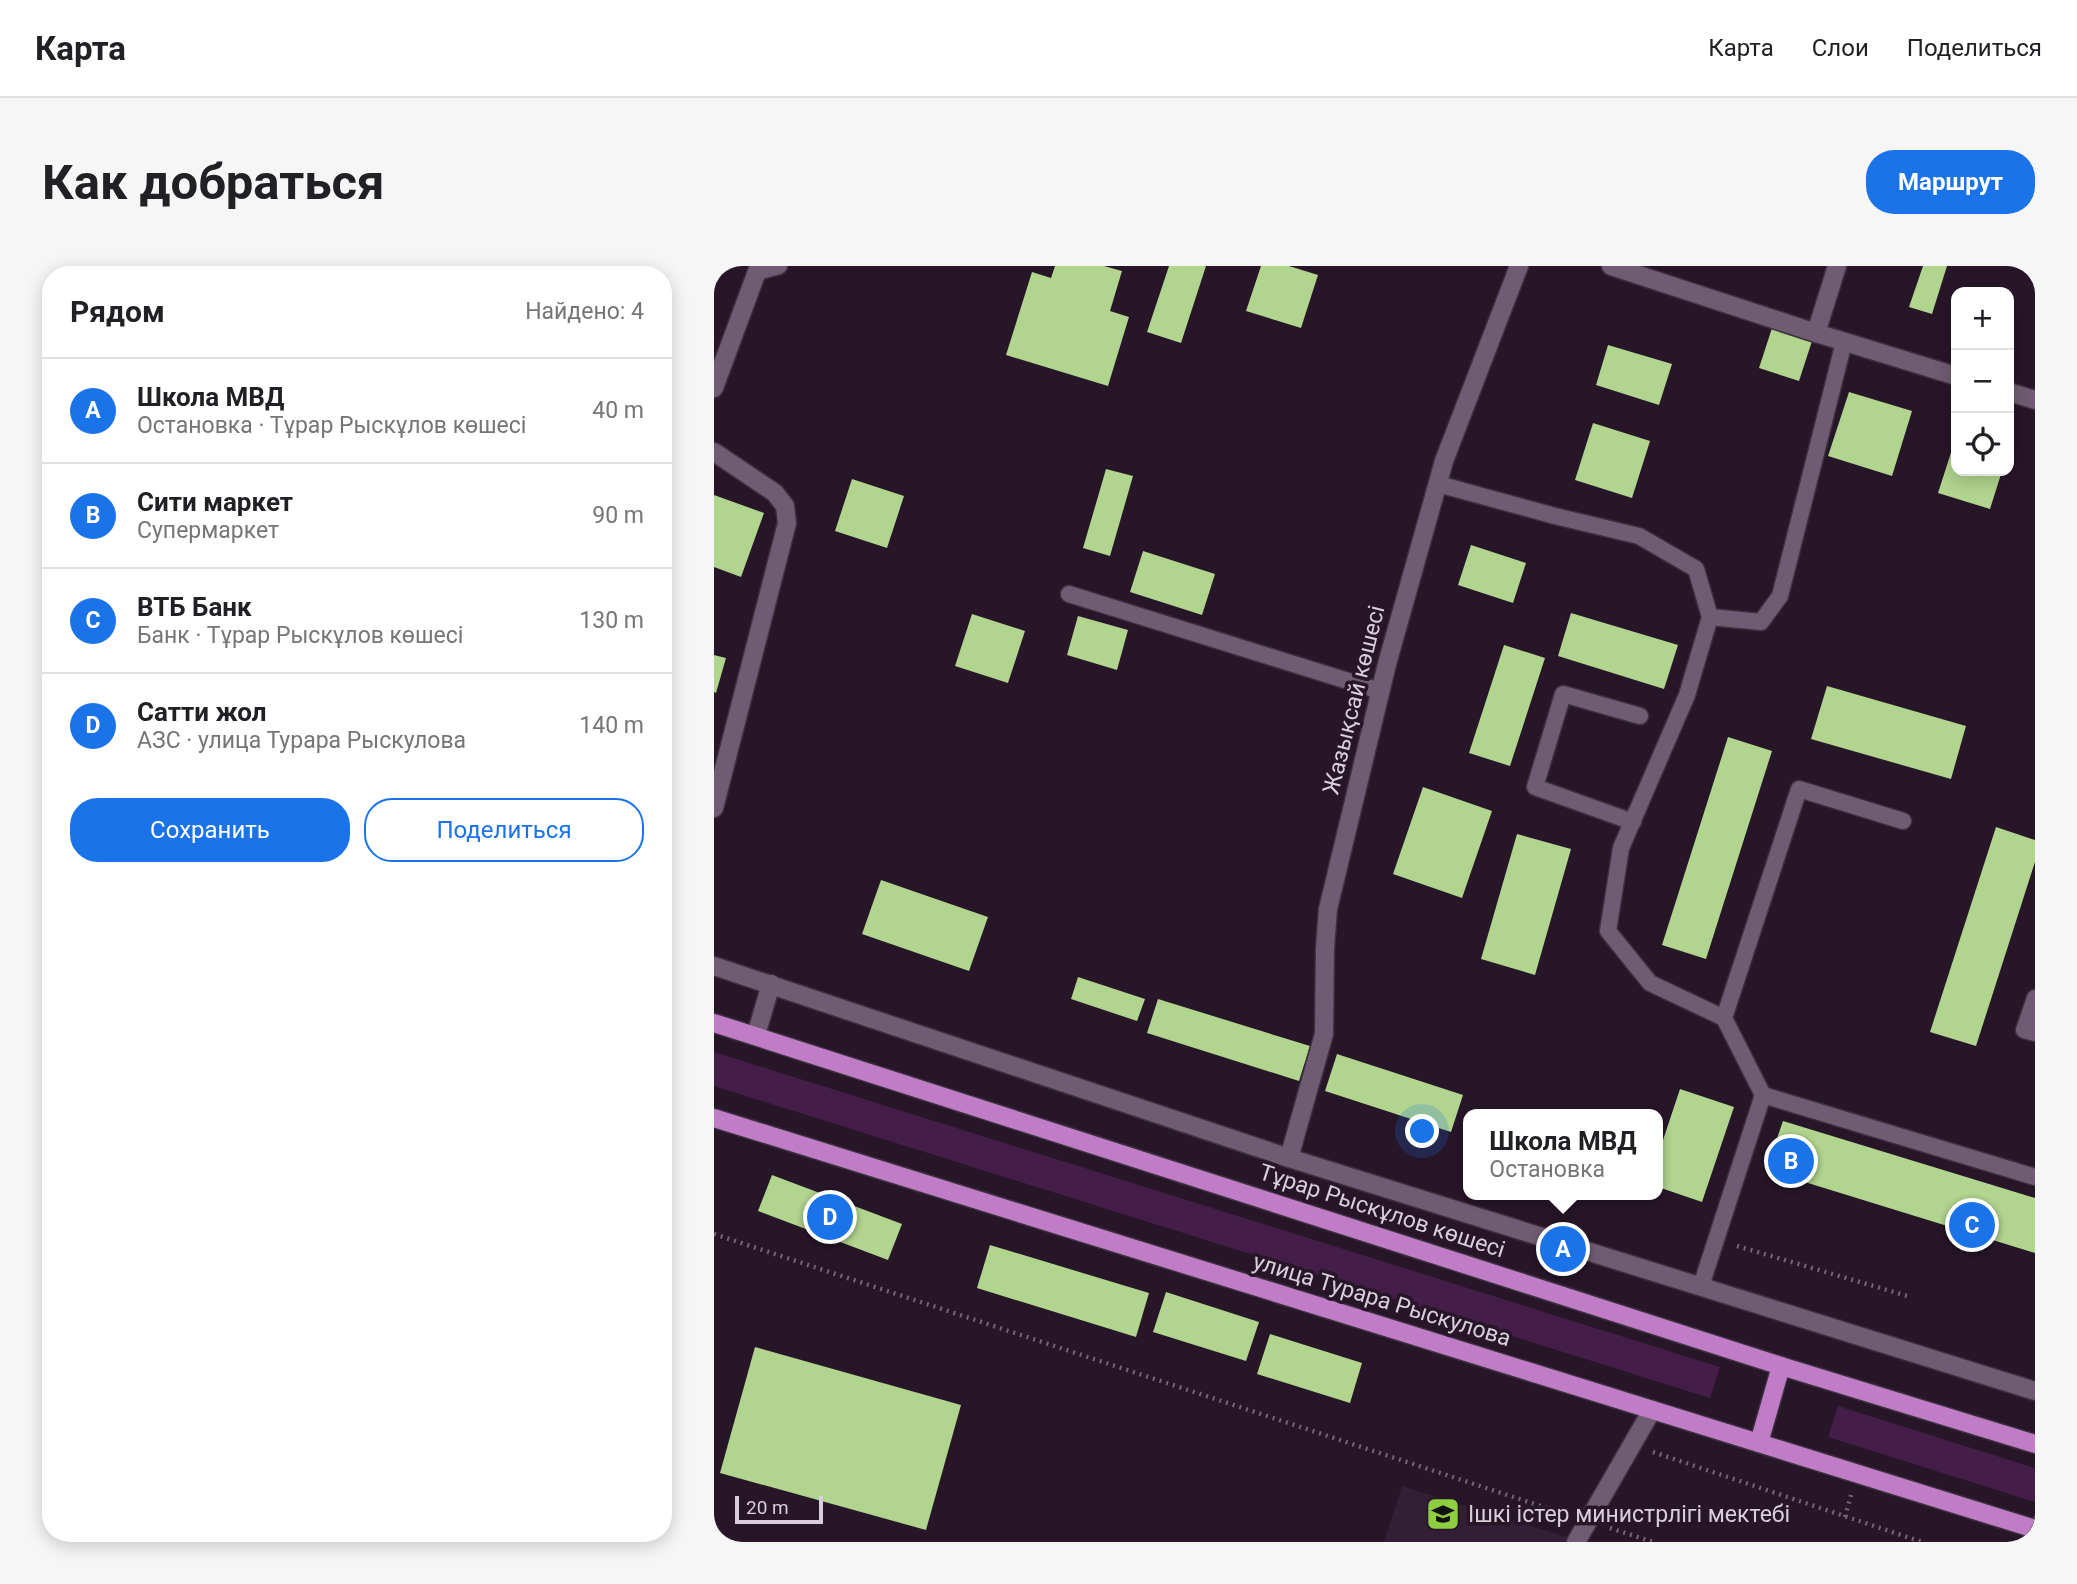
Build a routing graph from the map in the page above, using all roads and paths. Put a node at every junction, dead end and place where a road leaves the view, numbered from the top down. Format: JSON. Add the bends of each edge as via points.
{"nodes":[{"id":1,"x":779,"y":266,"type":"edge"},
{"id":2,"x":1519,"y":266,"type":"edge"},
{"id":3,"x":1611,"y":266,"type":"edge"},
{"id":4,"x":1836,"y":266,"type":"edge"},
{"id":5,"x":758,"y":269,"type":"edge"},
{"id":6,"x":1816,"y":333,"type":"junction"},
{"id":7,"x":1844,"y":342,"type":"junction"},
{"id":8,"x":1951,"y":374,"type":"edge"},
{"id":9,"x":714,"y":388,"type":"edge"},
{"id":10,"x":2014,"y":394,"type":"edge"},
{"id":11,"x":2035,"y":400,"type":"edge"},
{"id":12,"x":714,"y":452,"type":"edge"},
{"id":13,"x":1438,"y":484,"type":"junction"},
{"id":14,"x":1069,"y":594,"type":"dead end"},
{"id":15,"x":1710,"y":617,"type":"junction"},
{"id":16,"x":1380,"y":691,"type":"junction"},
{"id":17,"x":1640,"y":716,"type":"dead end"},
{"id":18,"x":714,"y":808,"type":"edge"},
{"id":19,"x":1903,"y":821,"type":"dead end"},
{"id":20,"x":1633,"y":822,"type":"junction"},
{"id":21,"x":714,"y":966,"type":"edge"},
{"id":22,"x":771,"y":984,"type":"junction"},
{"id":23,"x":2035,"y":998,"type":"edge"},
{"id":24,"x":1724,"y":1018,"type":"junction"},
{"id":25,"x":714,"y":1023,"type":"edge"},
{"id":26,"x":2035,"y":1034,"type":"edge"},
{"id":27,"x":756,"y":1035,"type":"junction"},
{"id":28,"x":1763,"y":1096,"type":"junction"},
{"id":29,"x":714,"y":1118,"type":"edge"},
{"id":30,"x":1289,"y":1158,"type":"junction"},
{"id":31,"x":2035,"y":1177,"type":"edge"},
{"id":32,"x":714,"y":1234,"type":"edge"},
{"id":33,"x":1716,"y":1240,"type":"junction"},
{"id":34,"x":1701,"y":1286,"type":"junction"},
{"id":35,"x":1911,"y":1297,"type":"dead end"},
{"id":36,"x":1781,"y":1366,"type":"junction"},
{"id":37,"x":2035,"y":1391,"type":"edge"},
{"id":38,"x":1652,"y":1410,"type":"junction"},
{"id":39,"x":1759,"y":1443,"type":"junction"},
{"id":40,"x":2035,"y":1444,"type":"edge"},
{"id":41,"x":1633,"y":1445,"type":"junction"},
{"id":42,"x":1588,"y":1521,"type":"junction"},
{"id":43,"x":2035,"y":1529,"type":"edge"},
{"id":44,"x":1576,"y":1542,"type":"edge"},
{"id":45,"x":1653,"y":1542,"type":"edge"},
{"id":46,"x":1922,"y":1542,"type":"edge"}],
"edges":[{"from":1,"to":5,"type":"lane"},
{"from":2,"to":13,"type":"street","name":"Жазықсай көшесі"},
{"from":3,"to":6,"type":"street"},
{"from":4,"to":6,"type":"street"},
{"from":5,"to":9,"type":"street"},
{"from":6,"to":7,"type":"street"},
{"from":7,"to":8,"type":"street"},
{"from":7,"to":15,"type":"lane","via":[[1780,596],[1761,622]]},
{"from":10,"to":11,"type":"street"},
{"from":12,"to":18,"type":"street","via":[[775,493],[785,506],[786,523]]},
{"from":13,"to":15,"type":"lane","via":[[1639,536],[1696,569]]},
{"from":13,"to":16,"type":"street","name":"Жазықсай көшесі"},
{"from":14,"to":16,"type":"lane"},
{"from":15,"to":20,"type":"lane","via":[[1687,695]]},
{"from":16,"to":30,"type":"street","name":"Жазықсай көшесі","via":[[1328,909],[1325,1034]]},
{"from":17,"to":20,"type":"lane","via":[[1563,694],[1535,787]]},
{"from":19,"to":24,"type":"lane","via":[[1799,789]]},
{"from":20,"to":24,"type":"lane","via":[[1620,848],[1608,932],[1650,983]]},
{"from":21,"to":22,"type":"street"},
{"from":22,"to":27,"type":"street"},
{"from":22,"to":30,"type":"street"},
{"from":23,"to":26,"type":"lane","via":[[2024,1030]]},
{"from":24,"to":28,"type":"lane"},
{"from":25,"to":27,"type":"main road","name":"Тұрар Рыскұлов көшесі"},
{"from":27,"to":36,"type":"main road","name":"Тұрар Рыскұлов көшесі"},
{"from":28,"to":31,"type":"lane"},
{"from":28,"to":33,"type":"lane"},
{"from":29,"to":38,"type":"main road","name":"улица Турара Рыскулова"},
{"from":30,"to":34,"type":"street"},
{"from":32,"to":42,"type":"path"},
{"from":33,"to":34,"type":"lane"},
{"from":33,"to":35,"type":"path"},
{"from":34,"to":37,"type":"street"},
{"from":36,"to":39,"type":"main road"},
{"from":36,"to":40,"type":"main road","name":"Тұрар Рыскұлов көшесі"},
{"from":38,"to":39,"type":"main road","name":"улица Турара Рыскулова"},
{"from":38,"to":41,"type":"street"},
{"from":39,"to":43,"type":"main road","name":"улица Турара Рыскулова"},
{"from":41,"to":42,"type":"street"},
{"from":41,"to":46,"type":"path"},
{"from":42,"to":44,"type":"street"},
{"from":42,"to":45,"type":"path"}]}
